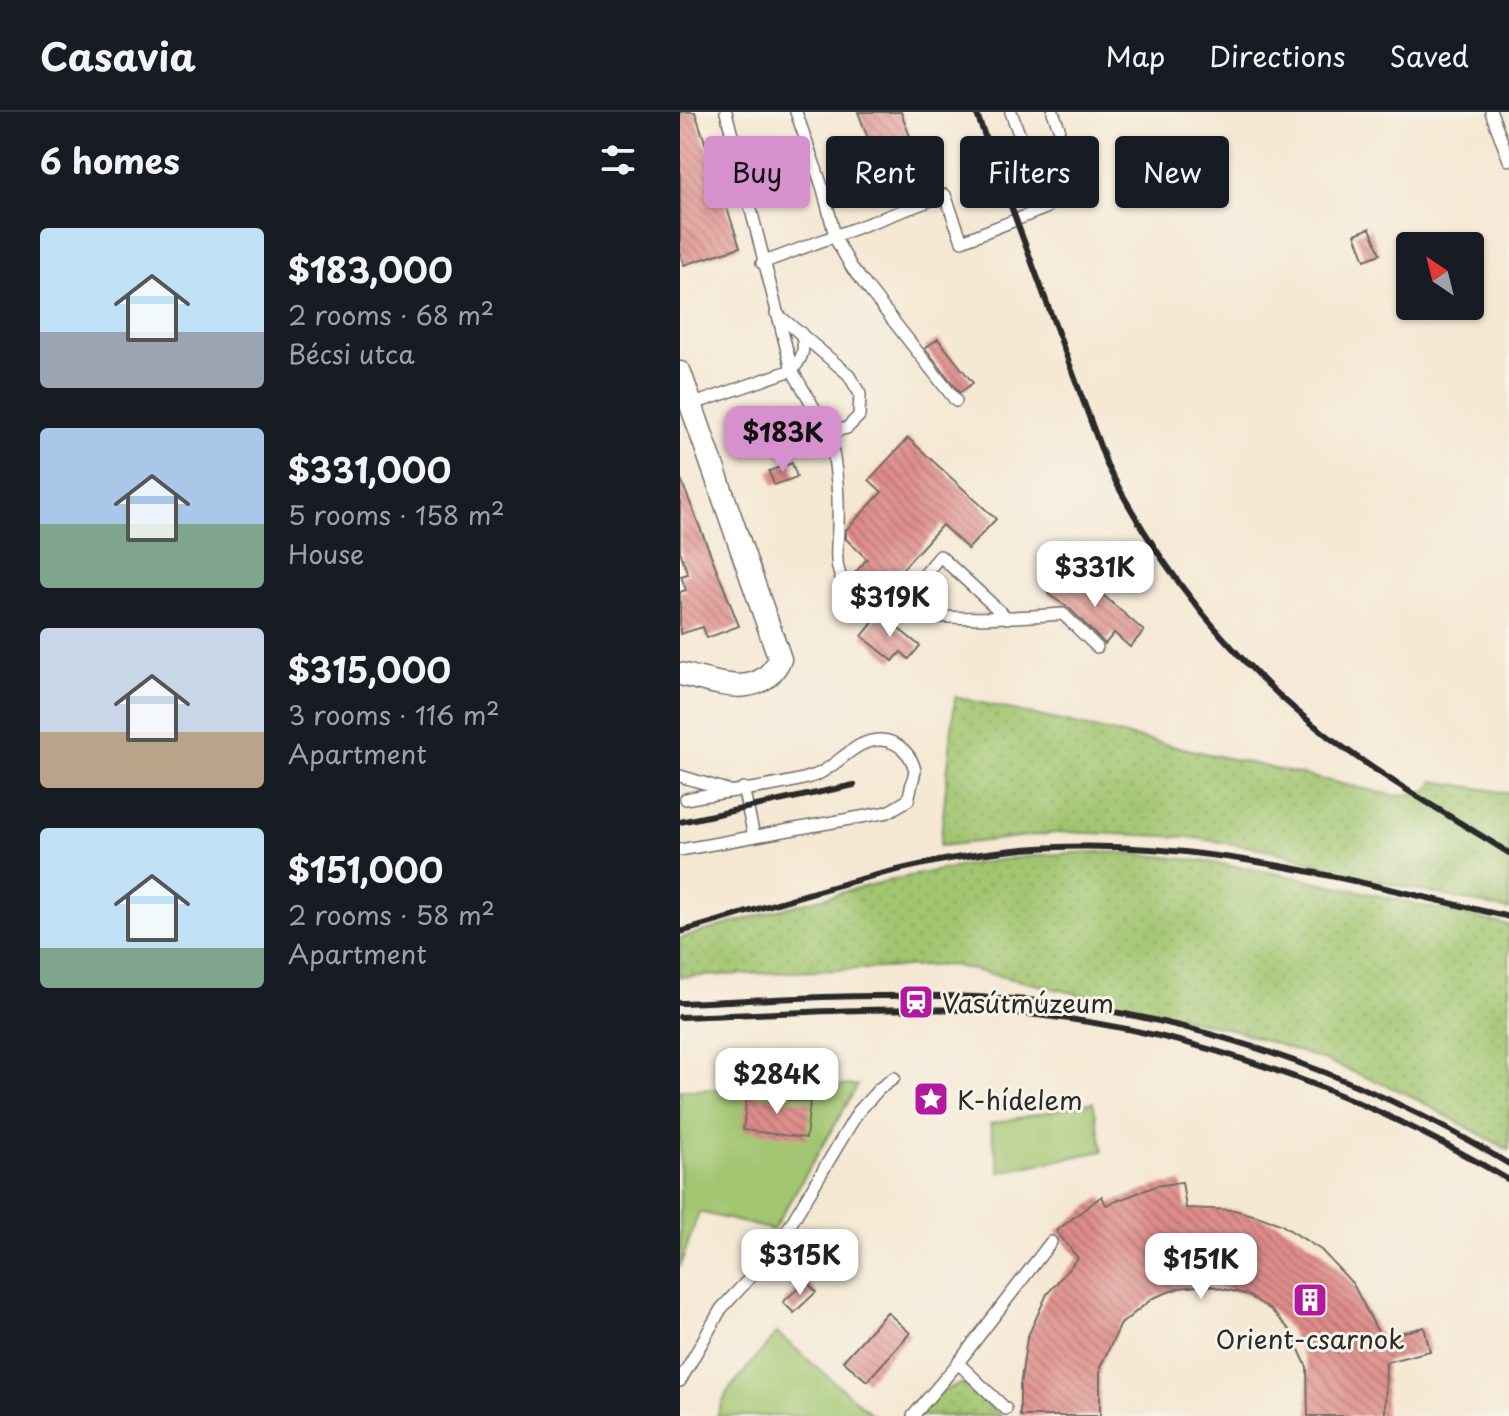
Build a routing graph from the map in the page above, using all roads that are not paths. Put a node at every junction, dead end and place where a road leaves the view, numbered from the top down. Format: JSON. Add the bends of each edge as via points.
{"nodes":[{"id":1,"x":726,"y":112,"type":"edge"},
{"id":2,"x":796,"y":112,"type":"edge"},
{"id":3,"x":1011,"y":112,"type":"edge"},
{"id":4,"x":1053,"y":112,"type":"edge"},
{"id":5,"x":1491,"y":112,"type":"edge"},
{"id":6,"x":1059,"y":128,"type":"dead end"},
{"id":7,"x":1509,"y":160,"type":"edge"},
{"id":8,"x":834,"y":235,"type":"junction"},
{"id":9,"x":762,"y":263,"type":"junction"},
{"id":10,"x":776,"y":313,"type":"junction"},
{"id":11,"x":801,"y":333,"type":"junction"},
{"id":12,"x":792,"y":370,"type":"junction"},
{"id":13,"x":680,"y":373,"type":"edge"},
{"id":14,"x":956,"y":401,"type":"dead end"},
{"id":15,"x":691,"y":405,"type":"junction"},
{"id":16,"x":819,"y":421,"type":"junction"},
{"id":17,"x":893,"y":613,"type":"junction"},
{"id":18,"x":1007,"y":618,"type":"junction"},
{"id":19,"x":1097,"y":647,"type":"dead end"},
{"id":20,"x":680,"y":674,"type":"edge"},
{"id":21,"x":680,"y":776,"type":"edge"},
{"id":22,"x":743,"y":788,"type":"junction"},
{"id":23,"x":727,"y":790,"type":"junction"},
{"id":24,"x":686,"y":799,"type":"dead end"},
{"id":25,"x":754,"y":836,"type":"junction"},
{"id":26,"x":680,"y":850,"type":"edge"},
{"id":27,"x":894,"y":1078,"type":"dead end"},
{"id":28,"x":1051,"y":1242,"type":"dead end"},
{"id":29,"x":958,"y":1363,"type":"junction"},
{"id":30,"x":680,"y":1381,"type":"edge"},
{"id":31,"x":1006,"y":1409,"type":"dead end"},
{"id":32,"x":913,"y":1416,"type":"edge"}],
"edges":[{"from":1,"to":9,"type":"lane"},
{"from":2,"to":8,"type":"lane"},
{"from":3,"to":8,"type":"lane","via":[[1046,208],[962,241],[945,195]]},
{"from":4,"to":6,"type":"lane"},
{"from":5,"to":7,"type":"lane"},
{"from":8,"to":9,"type":"lane"},
{"from":8,"to":14,"type":"lane","via":[[852,268]]},
{"from":9,"to":10,"type":"lane"},
{"from":10,"to":11,"type":"lane"},
{"from":10,"to":12,"type":"lane"},
{"from":11,"to":12,"type":"lane","via":[[801,361]]},
{"from":11,"to":16,"type":"lane","via":[[848,374],[860,394],[859,416],[847,428],[832,432]]},
{"from":12,"to":15,"type":"lane"},
{"from":12,"to":16,"type":"lane"},
{"from":13,"to":15,"type":"street"},
{"from":15,"to":20,"type":"street","via":[[780,659],[757,685],[741,687]]},
{"from":16,"to":17,"type":"lane","via":[[833,449],[837,568],[856,596]]},
{"from":17,"to":18,"type":"lane"},
{"from":17,"to":18,"type":"lane","via":[[940,556]]},
{"from":18,"to":19,"type":"lane","via":[[1063,614]]},
{"from":21,"to":23,"type":"lane"},
{"from":22,"to":23,"type":"lane"},
{"from":22,"to":25,"type":"lane"},
{"from":22,"to":25,"type":"lane","via":[[811,777],[874,740],[902,748],[915,771],[908,800],[888,812]]},
{"from":23,"to":24,"type":"lane"},
{"from":25,"to":26,"type":"lane"},
{"from":27,"to":30,"type":"lane","via":[[858,1112],[774,1252],[721,1309]]},
{"from":28,"to":29,"type":"lane"},
{"from":29,"to":31,"type":"lane"},
{"from":29,"to":32,"type":"lane"}]}
